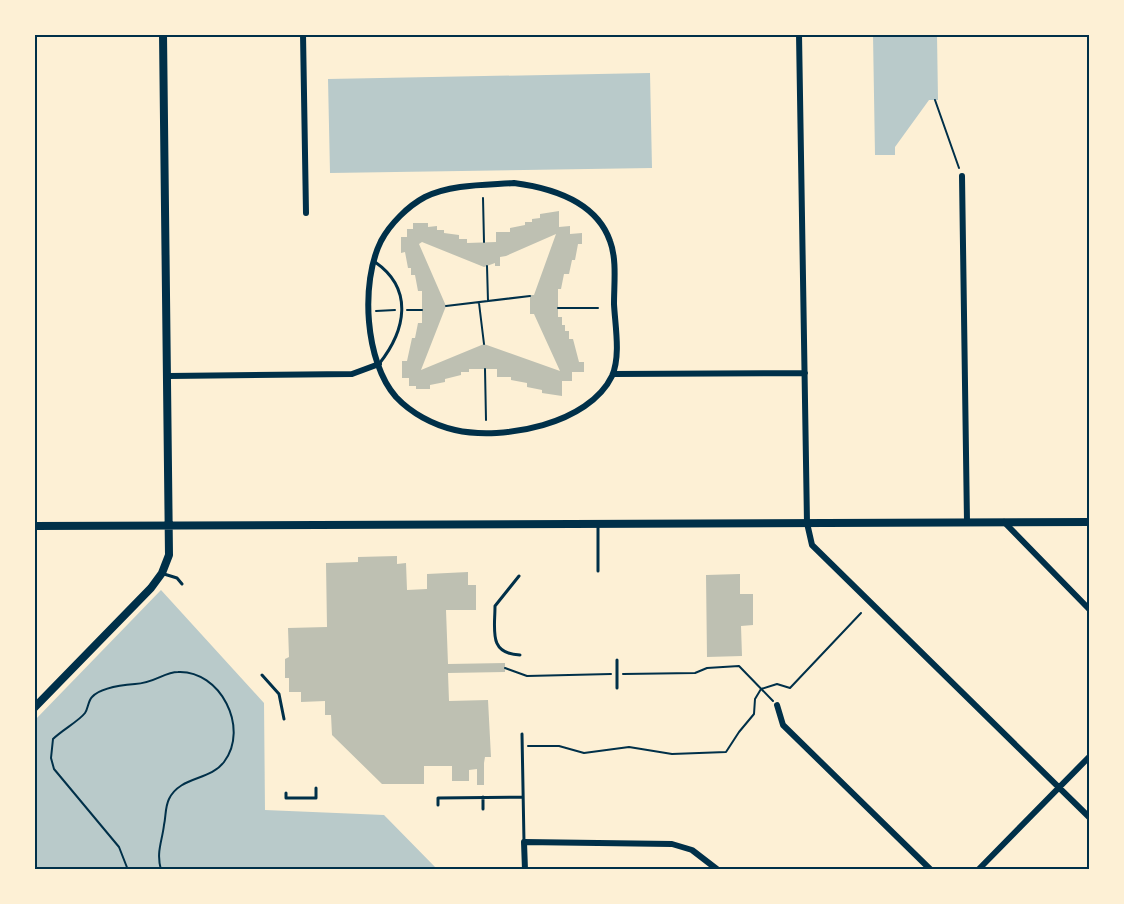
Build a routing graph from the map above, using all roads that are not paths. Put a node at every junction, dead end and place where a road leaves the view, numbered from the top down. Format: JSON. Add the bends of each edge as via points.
{"nodes":[{"id":1,"x":164,"y":34,"type":"edge"},
{"id":2,"x":303,"y":34,"type":"edge"},
{"id":3,"x":799,"y":34,"type":"edge"},
{"id":4,"x":962,"y":176,"type":"road end"},
{"id":5,"x":306,"y":213,"type":"dead end"},
{"id":6,"x":375,"y":262,"type":"junction"},
{"id":7,"x":379,"y":364,"type":"junction"},
{"id":8,"x":806,"y":373,"type":"junction"},
{"id":9,"x":613,"y":374,"type":"junction"},
{"id":10,"x":169,"y":376,"type":"junction"},
{"id":11,"x":967,"y":522,"type":"junction"},
{"id":12,"x":1004,"y":522,"type":"junction"},
{"id":13,"x":1089,"y":522,"type":"edge"},
{"id":14,"x":807,"y":523,"type":"junction"},
{"id":15,"x":598,"y":524,"type":"junction"},
{"id":16,"x":34,"y":526,"type":"edge"},
{"id":17,"x":170,"y":526,"type":"junction"},
{"id":18,"x":598,"y":571,"type":"dead end"},
{"id":19,"x":162,"y":573,"type":"junction"},
{"id":20,"x":519,"y":576,"type":"dead end"},
{"id":21,"x":182,"y":584,"type":"dead end"},
{"id":22,"x":1089,"y":610,"type":"edge"},
{"id":23,"x":520,"y":655,"type":"dead end"},
{"id":24,"x":617,"y":660,"type":"dead end"},
{"id":25,"x":262,"y":675,"type":"dead end"},
{"id":26,"x":617,"y":688,"type":"dead end"},
{"id":27,"x":777,"y":705,"type":"road end"},
{"id":28,"x":34,"y":708,"type":"edge"},
{"id":29,"x":284,"y":718,"type":"dead end"},
{"id":30,"x":522,"y":734,"type":"dead end"},
{"id":31,"x":1089,"y":756,"type":"edge"},
{"id":32,"x":316,"y":788,"type":"dead end"},
{"id":33,"x":1058,"y":788,"type":"junction"},
{"id":34,"x":286,"y":793,"type":"dead end"},
{"id":35,"x":483,"y":797,"type":"junction"},
{"id":36,"x":523,"y":797,"type":"junction"},
{"id":37,"x":438,"y":805,"type":"dead end"},
{"id":38,"x":483,"y":809,"type":"dead end"},
{"id":39,"x":1089,"y":819,"type":"edge"},
{"id":40,"x":524,"y":842,"type":"junction"},
{"id":41,"x":525,"y":870,"type":"edge"},
{"id":42,"x":718,"y":870,"type":"edge"},
{"id":43,"x":931,"y":870,"type":"edge"},
{"id":44,"x":978,"y":870,"type":"edge"}],
"edges":[{"from":1,"to":10,"type":"street"},
{"from":2,"to":5,"type":"street"},
{"from":3,"to":8,"type":"street"},
{"from":4,"to":11,"type":"street"},
{"from":6,"to":7,"type":"street","via":[[368,321]]},
{"from":6,"to":7,"type":"lane","via":[[389,272],[401,300],[402,314],[398,334]]},
{"from":6,"to":9,"type":"street","via":[[381,242],[393,224],[426,197],[477,185],[514,183],[549,188],[584,207],[602,225],[611,242]]},
{"from":7,"to":9,"type":"street","via":[[396,396],[412,411],[456,430],[476,432],[527,429],[559,422],[598,396]]},
{"from":7,"to":10,"type":"street","via":[[342,375]]},
{"from":8,"to":9,"type":"street"},
{"from":8,"to":14,"type":"street"},
{"from":10,"to":17,"type":"street"},
{"from":11,"to":12,"type":"street"},
{"from":11,"to":14,"type":"street"},
{"from":12,"to":13,"type":"street"},
{"from":12,"to":22,"type":"street"},
{"from":14,"to":15,"type":"street"},
{"from":14,"to":33,"type":"street","via":[[818,554]]},
{"from":15,"to":17,"type":"street"},
{"from":15,"to":18,"type":"lane"},
{"from":16,"to":17,"type":"street"},
{"from":17,"to":19,"type":"street","via":[[169,555]]},
{"from":19,"to":21,"type":"lane"},
{"from":19,"to":28,"type":"street"},
{"from":20,"to":23,"type":"lane","via":[[495,606],[495,637],[504,652]]},
{"from":24,"to":26,"type":"lane"},
{"from":25,"to":29,"type":"lane","via":[[279,694]]},
{"from":27,"to":43,"type":"street","via":[[783,726]]},
{"from":30,"to":36,"type":"lane"},
{"from":31,"to":33,"type":"street"},
{"from":32,"to":34,"type":"lane","via":[[316,798],[286,798]]},
{"from":33,"to":39,"type":"street"},
{"from":33,"to":44,"type":"street"},
{"from":35,"to":36,"type":"lane"},
{"from":35,"to":37,"type":"lane","via":[[438,798]]},
{"from":35,"to":38,"type":"lane"},
{"from":36,"to":40,"type":"lane"},
{"from":40,"to":41,"type":"street"},
{"from":40,"to":42,"type":"street","via":[[672,844],[692,850]]}]}
